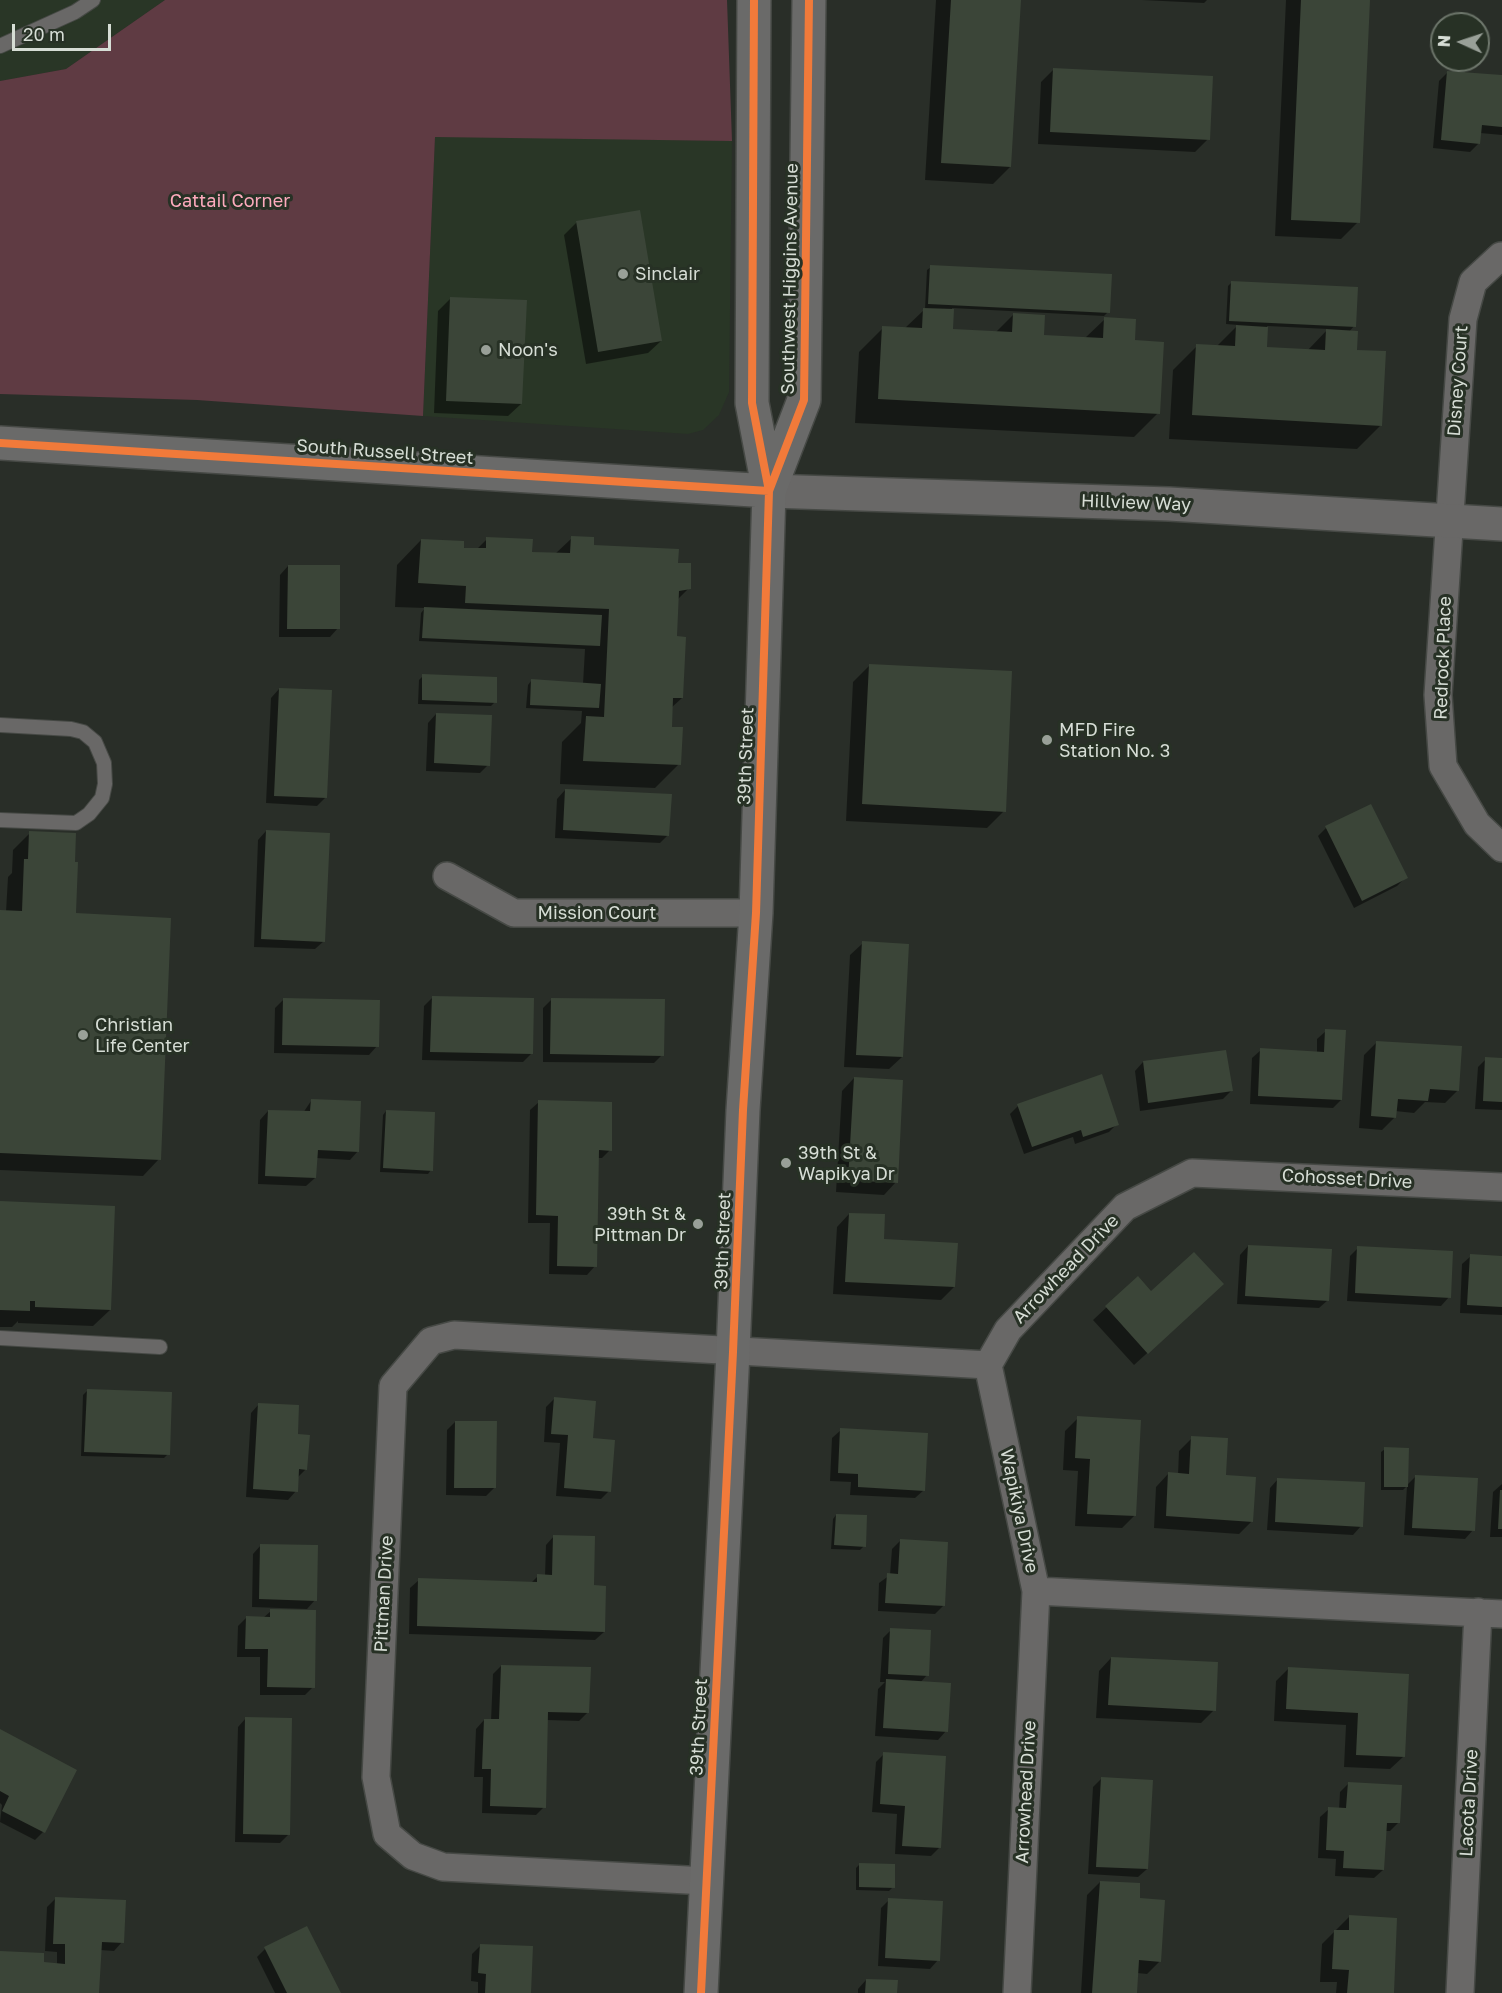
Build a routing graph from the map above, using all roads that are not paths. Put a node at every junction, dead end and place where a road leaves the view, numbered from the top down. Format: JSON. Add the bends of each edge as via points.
{"nodes":[{"id":1,"x":93,"y":0,"type":"edge"},
{"id":2,"x":754,"y":0,"type":"edge"},
{"id":3,"x":809,"y":0,"type":"edge"},
{"id":4,"x":0,"y":46,"type":"edge"},
{"id":5,"x":1501,"y":256,"type":"edge"},
{"id":6,"x":0,"y":443,"type":"edge"},
{"id":7,"x":769,"y":491,"type":"junction"},
{"id":8,"x":1448,"y":520,"type":"junction"},
{"id":9,"x":1502,"y":524,"type":"edge"},
{"id":10,"x":0,"y":725,"type":"edge"},
{"id":11,"x":0,"y":820,"type":"edge"},
{"id":12,"x":1502,"y":848,"type":"edge"},
{"id":13,"x":447,"y":876,"type":"dead end"},
{"id":14,"x":756,"y":913,"type":"junction"},
{"id":15,"x":1192,"y":1173,"type":"joint"},
{"id":16,"x":1502,"y":1187,"type":"edge"},
{"id":17,"x":0,"y":1338,"type":"edge"},
{"id":18,"x":160,"y":1347,"type":"dead end"},
{"id":19,"x":733,"y":1352,"type":"junction"},
{"id":20,"x":988,"y":1365,"type":"junction"},
{"id":21,"x":1036,"y":1591,"type":"junction"},
{"id":22,"x":1490,"y":1613,"type":"edge"},
{"id":23,"x":706,"y":1881,"type":"junction"},
{"id":24,"x":701,"y":1993,"type":"edge"},
{"id":25,"x":1017,"y":1993,"type":"edge"},
{"id":26,"x":1460,"y":1993,"type":"edge"}],
"edges":[{"from":1,"to":4,"type":"lane"},
{"from":2,"to":7,"type":"main road","name":"Southwest Higgins Avenue","via":[[752,403]]},
{"from":3,"to":7,"type":"main road","name":"Southwest Higgins Avenue","via":[[804,400]]},
{"from":5,"to":8,"type":"street","name":"Disney Court","via":[[1473,282],[1463,319]]},
{"from":6,"to":7,"type":"main road","name":"South Russell Street"},
{"from":7,"to":8,"type":"street","name":"Hillview Way","via":[[1169,504]]},
{"from":7,"to":14,"type":"main road","name":"39th Street"},
{"from":8,"to":9,"type":"street","name":"Hillview Way"},
{"from":8,"to":12,"type":"street","name":"Redrock Place","via":[[1438,695],[1443,765],[1477,824]]},
{"from":10,"to":11,"type":"lane","via":[[83,732],[95,742],[104,763],[105,784],[102,798],[76,823]]},
{"from":13,"to":14,"type":"street","name":"Mission Court","via":[[514,913]]},
{"from":14,"to":19,"type":"main road","name":"39th Street"},
{"from":15,"to":16,"type":"street","name":"Cohosset Drive"},
{"from":15,"to":20,"type":"street","name":"Arrowhead Drive","via":[[1125,1207],[1008,1330]]},
{"from":17,"to":18,"type":"lane"},
{"from":19,"to":20,"type":"street"},
{"from":19,"to":23,"type":"main road","name":"39th Street"},
{"from":19,"to":23,"type":"street","name":"Pittman Drive","via":[[454,1335],[430,1341],[393,1386],[376,1776],[387,1834],[413,1856],[443,1867]]},
{"from":20,"to":21,"type":"street","name":"Wapikiya Drive"},
{"from":21,"to":22,"type":"street","name":"Wapikiya Drive"},
{"from":21,"to":25,"type":"street","name":"Arrowhead Drive"},
{"from":22,"to":26,"type":"street","name":"Lacota Drive"},
{"from":23,"to":24,"type":"main road","name":"39th Street"}]}
